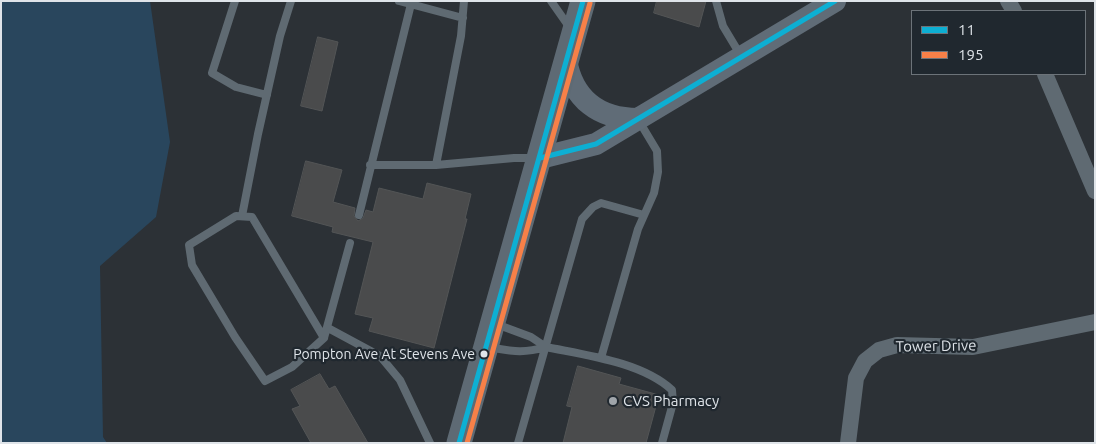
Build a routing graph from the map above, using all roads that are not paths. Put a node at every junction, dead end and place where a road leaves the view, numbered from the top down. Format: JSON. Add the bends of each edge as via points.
{"nodes":[{"id":1,"x":235,"y":1,"type":"edge"},
{"id":2,"x":291,"y":1,"type":"edge"},
{"id":3,"x":399,"y":1,"type":"edge"},
{"id":4,"x":464,"y":1,"type":"edge"},
{"id":5,"x":551,"y":1,"type":"edge"},
{"id":6,"x":583,"y":1,"type":"edge"},
{"id":7,"x":716,"y":1,"type":"edge"},
{"id":8,"x":835,"y":1,"type":"edge"},
{"id":9,"x":411,"y":4,"type":"junction"},
{"id":10,"x":463,"y":18,"type":"junction"},
{"id":11,"x":574,"y":34,"type":"junction"},
{"id":12,"x":742,"y":57,"type":"junction"},
{"id":13,"x":566,"y":60,"type":"junction"},
{"id":14,"x":1045,"y":75,"type":"edge"},
{"id":15,"x":267,"y":95,"type":"junction"},
{"id":16,"x":638,"y":119,"type":"junction"},
{"id":17,"x":540,"y":158,"type":"junction"},
{"id":18,"x":370,"y":165,"type":"junction"},
{"id":19,"x":436,"y":166,"type":"junction"},
{"id":20,"x":1095,"y":191,"type":"edge"},
{"id":21,"x":644,"y":214,"type":"junction"},
{"id":22,"x":359,"y":215,"type":"dead end"},
{"id":23,"x":242,"y":216,"type":"junction"},
{"id":24,"x":350,"y":243,"type":"dead end"},
{"id":25,"x":1095,"y":322,"type":"edge"},
{"id":26,"x":493,"y":323,"type":"junction"},
{"id":27,"x":328,"y":328,"type":"junction"},
{"id":28,"x":324,"y":338,"type":"junction"},
{"id":29,"x":486,"y":347,"type":"junction"},
{"id":30,"x":546,"y":347,"type":"junction"},
{"id":31,"x":601,"y":358,"type":"junction"},
{"id":32,"x":430,"y":443,"type":"edge"},
{"id":33,"x":460,"y":443,"type":"edge"},
{"id":34,"x":518,"y":443,"type":"edge"},
{"id":35,"x":662,"y":443,"type":"edge"},
{"id":36,"x":848,"y":443,"type":"edge"}],
"edges":[{"from":1,"to":15,"type":"lane","via":[[212,73],[236,87]]},
{"from":2,"to":15,"type":"lane"},
{"from":3,"to":9,"type":"lane"},
{"from":4,"to":10,"type":"lane"},
{"from":5,"to":11,"type":"lane"},
{"from":6,"to":11,"type":"main road"},
{"from":7,"to":12,"type":"lane","via":[[723,26]]},
{"from":8,"to":12,"type":"main road"},
{"from":9,"to":10,"type":"lane"},
{"from":9,"to":18,"type":"lane"},
{"from":10,"to":19,"type":"lane"},
{"from":11,"to":13,"type":"main road"},
{"from":12,"to":16,"type":"main road"},
{"from":13,"to":16,"type":"main road","via":[[577,91],[592,106],[614,117]]},
{"from":13,"to":17,"type":"main road"},
{"from":14,"to":20,"type":"street"},
{"from":15,"to":23,"type":"lane"},
{"from":16,"to":17,"type":"main road","via":[[596,144]]},
{"from":16,"to":21,"type":"lane","via":[[656,151],[658,172],[654,193]]},
{"from":17,"to":19,"type":"lane"},
{"from":17,"to":26,"type":"main road"},
{"from":18,"to":19,"type":"lane"},
{"from":18,"to":22,"type":"lane"},
{"from":21,"to":30,"type":"lane","via":[[601,203],[582,219]]},
{"from":21,"to":31,"type":"lane"},
{"from":23,"to":28,"type":"lane","via":[[252,217]]},
{"from":23,"to":28,"type":"lane","via":[[236,216],[189,245],[192,265],[235,337],[265,381],[292,367]]},
{"from":24,"to":27,"type":"lane"},
{"from":25,"to":36,"type":"street","name":"Tower Drive","via":[[973,347],[897,345],[879,350],[865,361],[856,378]]},
{"from":26,"to":29,"type":"main road"},
{"from":26,"to":30,"type":"lane"},
{"from":27,"to":28,"type":"lane"},
{"from":27,"to":32,"type":"lane","via":[[380,356],[400,380]]},
{"from":29,"to":30,"type":"lane","via":[[519,352]]},
{"from":29,"to":33,"type":"main road"},
{"from":30,"to":31,"type":"lane"},
{"from":30,"to":34,"type":"lane"},
{"from":31,"to":35,"type":"lane","via":[[618,361],[664,382],[672,390],[673,403]]}]}
